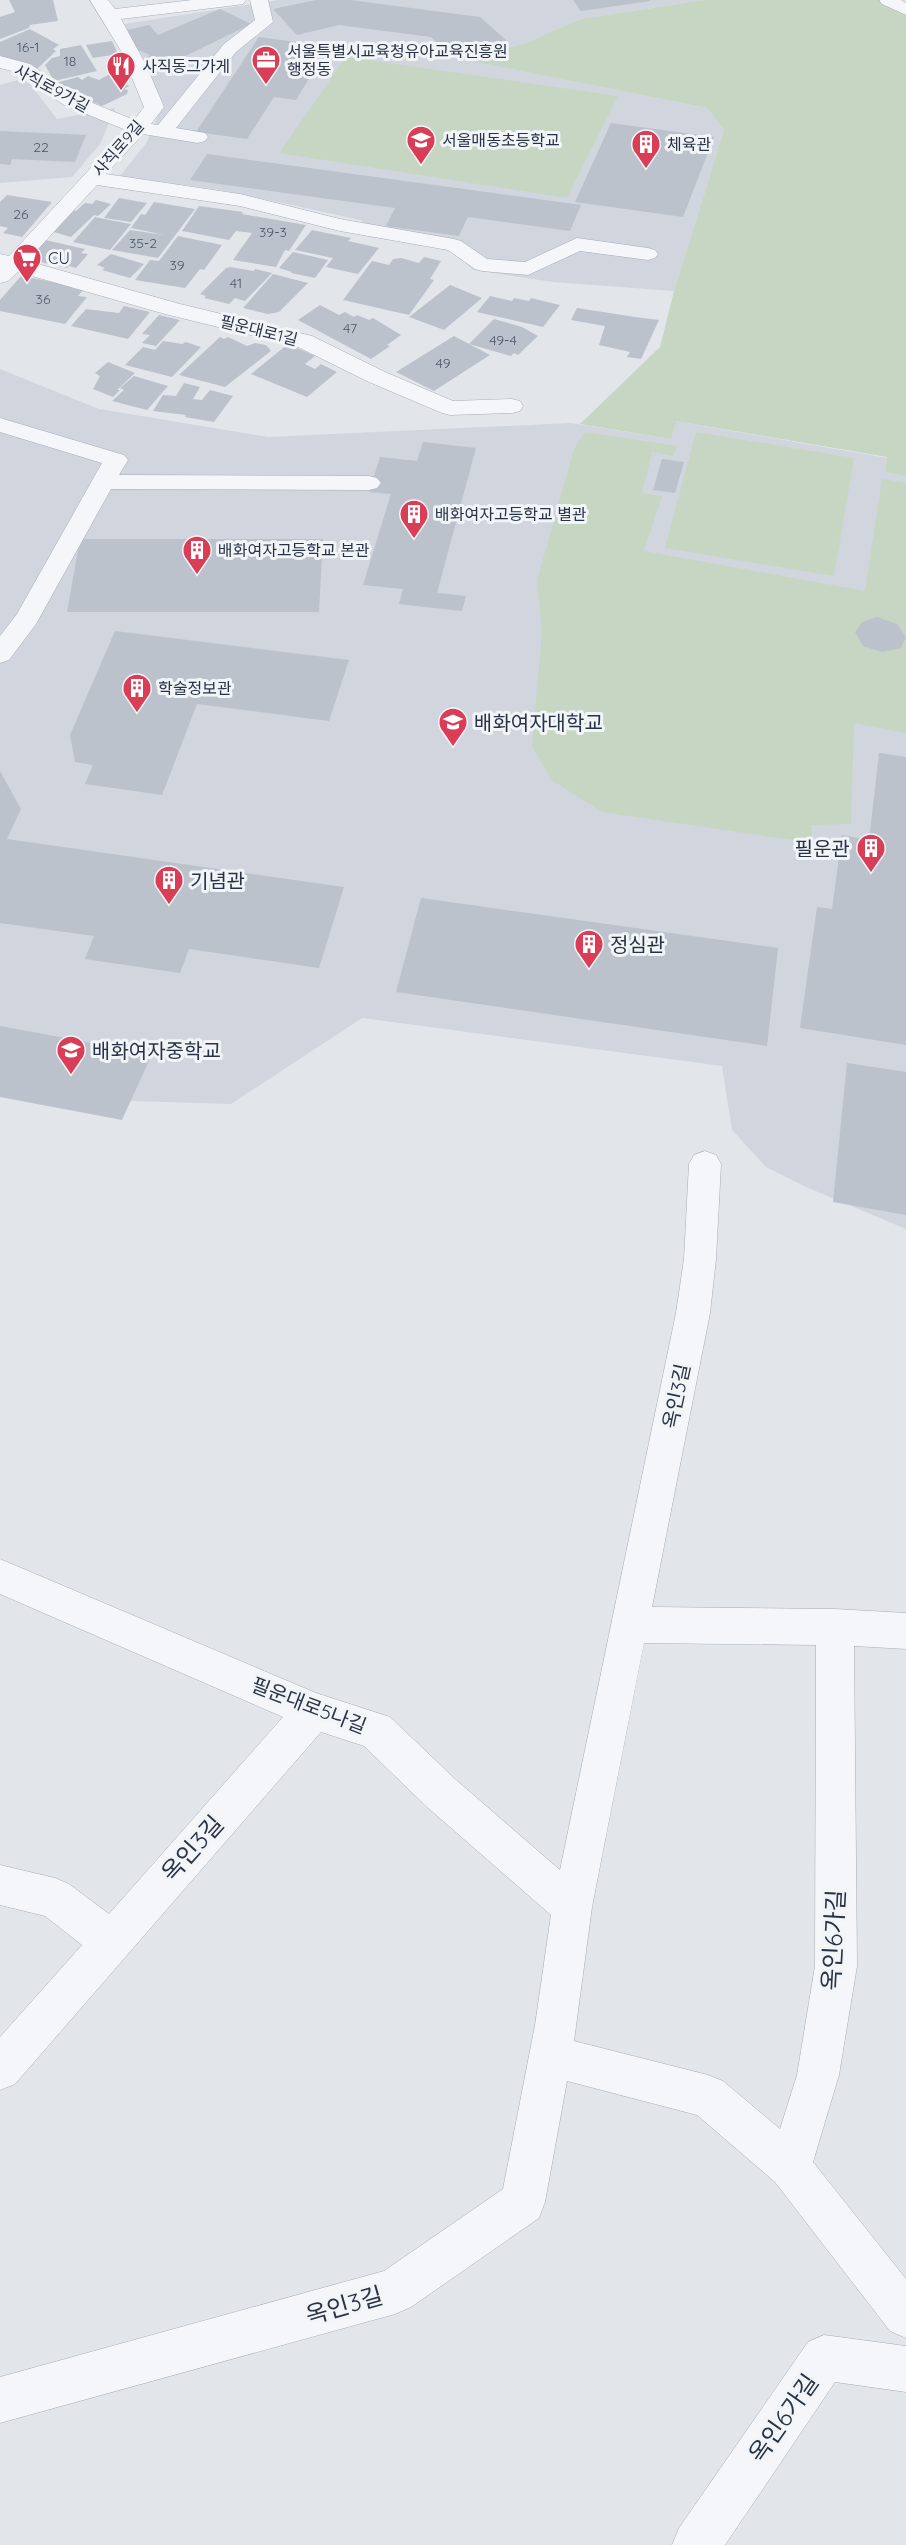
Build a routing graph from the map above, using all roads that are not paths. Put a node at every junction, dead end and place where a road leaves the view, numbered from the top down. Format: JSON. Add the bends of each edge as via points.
{"nodes":[{"id":1,"x":237,"y":0,"type":"edge"},
{"id":2,"x":259,"y":0,"type":"edge"},
{"id":3,"x":888,"y":0,"type":"edge"},
{"id":4,"x":105,"y":8,"type":"edge"},
{"id":5,"x":906,"y":10,"type":"edge"},
{"id":6,"x":0,"y":62,"type":"edge"},
{"id":7,"x":138,"y":128,"type":"junction"},
{"id":8,"x":163,"y":132,"type":"junction"},
{"id":9,"x":198,"y":137,"type":"dead end"},
{"id":10,"x":92,"y":178,"type":"junction"},
{"id":11,"x":648,"y":255,"type":"dead end"},
{"id":12,"x":4,"y":267,"type":"edge"},
{"id":13,"x":510,"y":406,"type":"dead end"},
{"id":14,"x":0,"y":425,"type":"edge"},
{"id":15,"x":102,"y":482,"type":"junction"},
{"id":16,"x":369,"y":483,"type":"dead end"},
{"id":17,"x":0,"y":654,"type":"edge"},
{"id":18,"x":705,"y":1164,"type":"dead end"},
{"id":19,"x":0,"y":1575,"type":"edge"},
{"id":20,"x":629,"y":1625,"type":"junction"},
{"id":21,"x":835,"y":1627,"type":"junction"},
{"id":22,"x":906,"y":1631,"type":"edge"},
{"id":23,"x":314,"y":1711,"type":"junction"},
{"id":24,"x":0,"y":1885,"type":"edge"},
{"id":25,"x":572,"y":1907,"type":"junction"},
{"id":26,"x":110,"y":1941,"type":"junction"},
{"id":27,"x":551,"y":2056,"type":"junction"},
{"id":28,"x":0,"y":2069,"type":"edge"},
{"id":29,"x":790,"y":2167,"type":"junction"},
{"id":30,"x":906,"y":2315,"type":"edge"},
{"id":31,"x":906,"y":2369,"type":"edge"},
{"id":32,"x":0,"y":2400,"type":"edge"},
{"id":33,"x":696,"y":2545,"type":"edge"}],
"edges":[{"from":1,"to":4,"type":"street","name":"사직로9길"},
{"from":2,"to":8,"type":"street","via":[[264,22],[230,48]]},
{"from":3,"to":5,"type":"street"},
{"from":4,"to":7,"type":"street","name":"사직로9길","via":[[145,81],[154,106]]},
{"from":6,"to":7,"type":"street","name":"사직로9가길","via":[[23,68],[70,101]]},
{"from":7,"to":8,"type":"street","name":"사직로9가길"},
{"from":7,"to":10,"type":"street","name":"사직로9길"},
{"from":8,"to":9,"type":"street","name":"사직로9가길"},
{"from":10,"to":11,"type":"street","via":[[240,200],[340,225],[454,244],[482,265],[528,269],[577,244]]},
{"from":10,"to":12,"type":"street","name":"사직로9길"},
{"from":12,"to":13,"type":"street","name":"필운대로1길","via":[[304,340],[450,408]]},
{"from":14,"to":15,"type":"street","via":[[116,459]]},
{"from":15,"to":16,"type":"street"},
{"from":15,"to":17,"type":"street","via":[[27,618]]},
{"from":18,"to":20,"type":"street","name":"옥인3길","via":[[693,1313]]},
{"from":19,"to":23,"type":"street","name":"필운대로5나길"},
{"from":20,"to":21,"type":"street"},
{"from":20,"to":25,"type":"street","name":"옥인3길"},
{"from":21,"to":22,"type":"street"},
{"from":21,"to":29,"type":"street","name":"옥인6가길","via":[[837,1966],[818,2074]]},
{"from":23,"to":25,"type":"street","name":"필운대로5나길","via":[[376,1731]]},
{"from":23,"to":26,"type":"street","name":"옥인3길"},
{"from":24,"to":26,"type":"street","via":[[55,1898]]},
{"from":25,"to":27,"type":"street","name":"옥인3길"},
{"from":26,"to":28,"type":"street","name":"옥인3길"},
{"from":27,"to":29,"type":"street","via":[[708,2096]]},
{"from":27,"to":32,"type":"street","name":"옥인3길","via":[[523,2202],[396,2291]]},
{"from":29,"to":30,"type":"street"},
{"from":31,"to":33,"type":"street","name":"옥인6가길","via":[[824,2358]]}]}
